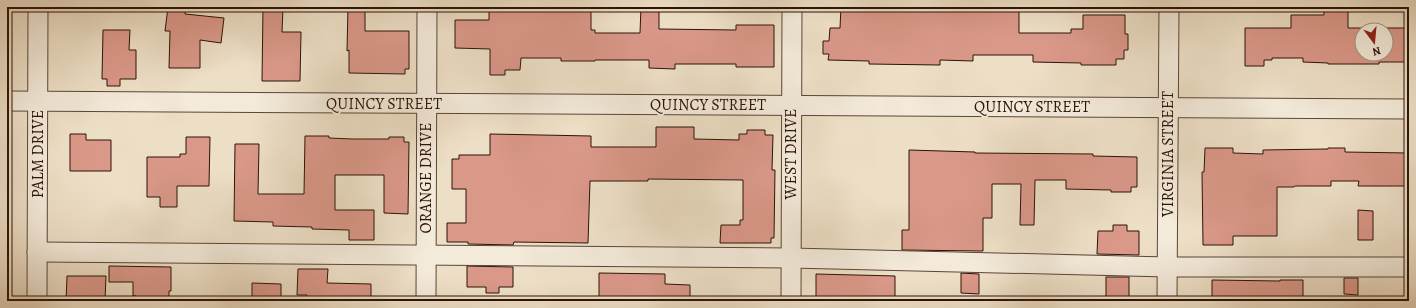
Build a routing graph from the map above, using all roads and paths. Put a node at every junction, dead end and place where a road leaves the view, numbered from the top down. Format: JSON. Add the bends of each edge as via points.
{"nodes":[{"id":1,"x":38,"y":7,"type":"edge"},
{"id":2,"x":427,"y":7,"type":"edge"},
{"id":3,"x":792,"y":7,"type":"edge"},
{"id":4,"x":1169,"y":7,"type":"edge"},
{"id":5,"x":7,"y":101,"type":"edge"},
{"id":6,"x":38,"y":102,"type":"junction"},
{"id":7,"x":426,"y":104,"type":"junction"},
{"id":8,"x":792,"y":106,"type":"junction"},
{"id":9,"x":1168,"y":108,"type":"junction"},
{"id":10,"x":1409,"y":110,"type":"edge"},
{"id":11,"x":37,"y":252,"type":"junction"},
{"id":12,"x":426,"y":254,"type":"junction"},
{"id":13,"x":791,"y":258,"type":"junction"},
{"id":14,"x":1168,"y":267,"type":"junction"},
{"id":15,"x":1409,"y":267,"type":"edge"},
{"id":16,"x":37,"y":301,"type":"edge"},
{"id":17,"x":426,"y":301,"type":"edge"},
{"id":18,"x":791,"y":301,"type":"edge"},
{"id":19,"x":1167,"y":301,"type":"edge"}],
"edges":[{"from":1,"to":6,"type":"street","name":"PALM DRIVE"},
{"from":2,"to":7,"type":"street","name":"ORANGE DRIVE"},
{"from":3,"to":8,"type":"street","name":"WEST DRIVE"},
{"from":4,"to":9,"type":"street","name":"VIRGINIA STREET"},
{"from":5,"to":6,"type":"street","name":"QUINCY STREET"},
{"from":6,"to":7,"type":"street","name":"QUINCY STREET"},
{"from":6,"to":11,"type":"street","name":"PALM DRIVE"},
{"from":7,"to":8,"type":"street","name":"QUINCY STREET"},
{"from":7,"to":12,"type":"street","name":"ORANGE DRIVE"},
{"from":8,"to":9,"type":"street","name":"QUINCY STREET"},
{"from":8,"to":13,"type":"street","name":"WEST DRIVE"},
{"from":9,"to":10,"type":"street","name":"QUINCY STREET"},
{"from":9,"to":14,"type":"street","name":"VIRGINIA STREET"},
{"from":11,"to":12,"type":"street"},
{"from":11,"to":16,"type":"street","name":"PALM DRIVE"},
{"from":12,"to":13,"type":"street"},
{"from":12,"to":17,"type":"street","name":"ORANGE DRIVE"},
{"from":13,"to":14,"type":"street"},
{"from":13,"to":18,"type":"street","name":"WEST DRIVE"},
{"from":14,"to":15,"type":"street"},
{"from":14,"to":19,"type":"street","name":"VIRGINIA STREET"}]}
